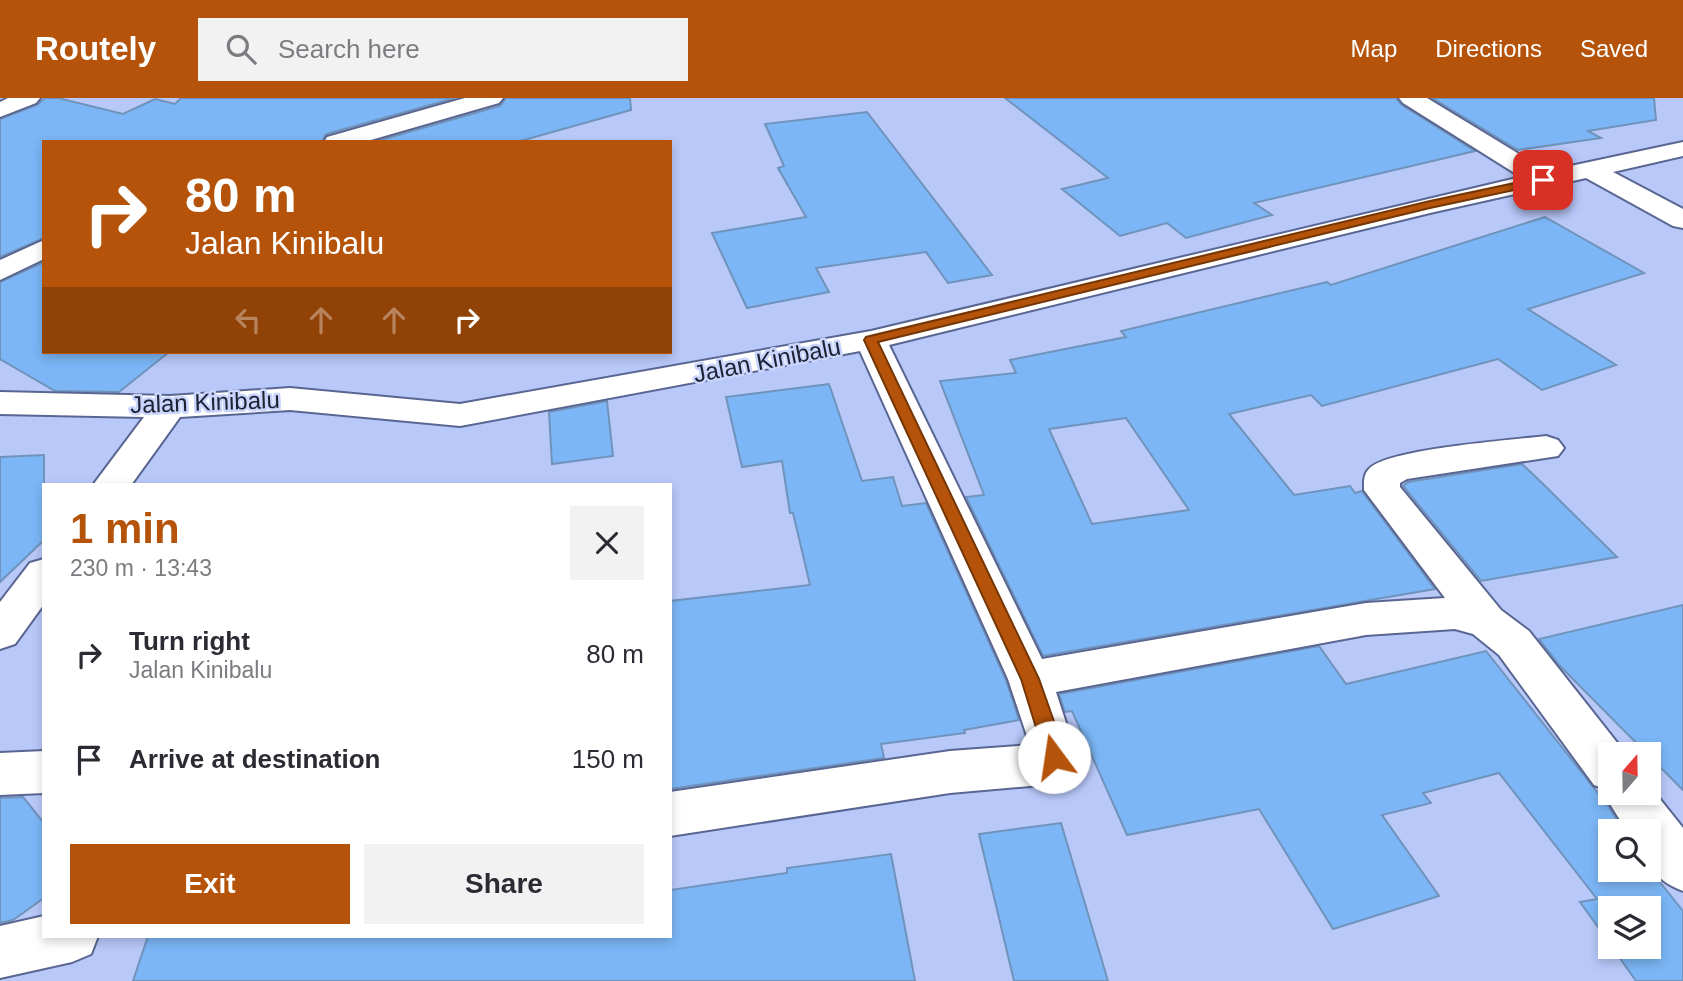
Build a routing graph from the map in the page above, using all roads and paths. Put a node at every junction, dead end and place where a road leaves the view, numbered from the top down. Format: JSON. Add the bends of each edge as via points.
{"nodes":[{"id":1,"x":28,"y":98,"type":"edge"},
{"id":2,"x":491,"y":98,"type":"edge"},
{"id":3,"x":1411,"y":98,"type":"edge"},
{"id":4,"x":0,"y":110,"type":"edge"},
{"id":5,"x":343,"y":140,"type":"edge"},
{"id":6,"x":1683,"y":149,"type":"edge"},
{"id":7,"x":1592,"y":171,"type":"junction"},
{"id":8,"x":1543,"y":180,"type":"junction"},
{"id":9,"x":1683,"y":220,"type":"edge"},
{"id":10,"x":42,"y":249,"type":"edge"},
{"id":11,"x":0,"y":271,"type":"edge"},
{"id":12,"x":871,"y":340,"type":"junction"},
{"id":13,"x":0,"y":403,"type":"edge"},
{"id":14,"x":170,"y":407,"type":"junction"},
{"id":15,"x":1546,"y":448,"type":"dead end"},
{"id":16,"x":113,"y":483,"type":"edge"},
{"id":17,"x":42,"y":577,"type":"edge"},
{"id":18,"x":1486,"y":621,"type":"junction"},
{"id":19,"x":0,"y":632,"type":"edge"},
{"id":20,"x":1030,"y":679,"type":"junction"},
{"id":21,"x":1598,"y":755,"type":"edge"},
{"id":22,"x":42,"y":772,"type":"edge"},
{"id":23,"x":0,"y":774,"type":"edge"},
{"id":24,"x":1636,"y":805,"type":"edge"},
{"id":25,"x":672,"y":814,"type":"edge"},
{"id":26,"x":1683,"y":867,"type":"edge"},
{"id":27,"x":63,"y":938,"type":"edge"},
{"id":28,"x":0,"y":952,"type":"edge"}],
"edges":[{"from":1,"to":4,"type":"street"},
{"from":2,"to":5,"type":"street"},
{"from":3,"to":8,"type":"street"},
{"from":6,"to":7,"type":"street","name":"Jalan Kinibalu"},
{"from":7,"to":8,"type":"street","name":"Jalan Kinibalu"},
{"from":7,"to":9,"type":"street"},
{"from":8,"to":12,"type":"street","name":"Jalan Kinibalu"},
{"from":10,"to":11,"type":"street"},
{"from":12,"to":14,"type":"street","name":"Jalan Kinibalu","via":[[460,415],[290,399]]},
{"from":12,"to":20,"type":"street"},
{"from":13,"to":14,"type":"street","name":"Jalan Kinibalu"},
{"from":14,"to":16,"type":"street"},
{"from":15,"to":18,"type":"street","via":[[1399,468],[1382,477],[1382,490]]},
{"from":17,"to":19,"type":"street"},
{"from":18,"to":20,"type":"street","via":[[1455,613],[1366,619]]},
{"from":18,"to":21,"type":"street","via":[[1514,643]]},
{"from":20,"to":25,"type":"street","via":[[1054,750],[1054,757],[1042,765],[950,772]]},
{"from":22,"to":23,"type":"street"},
{"from":24,"to":26,"type":"street"},
{"from":27,"to":28,"type":"street"}]}
